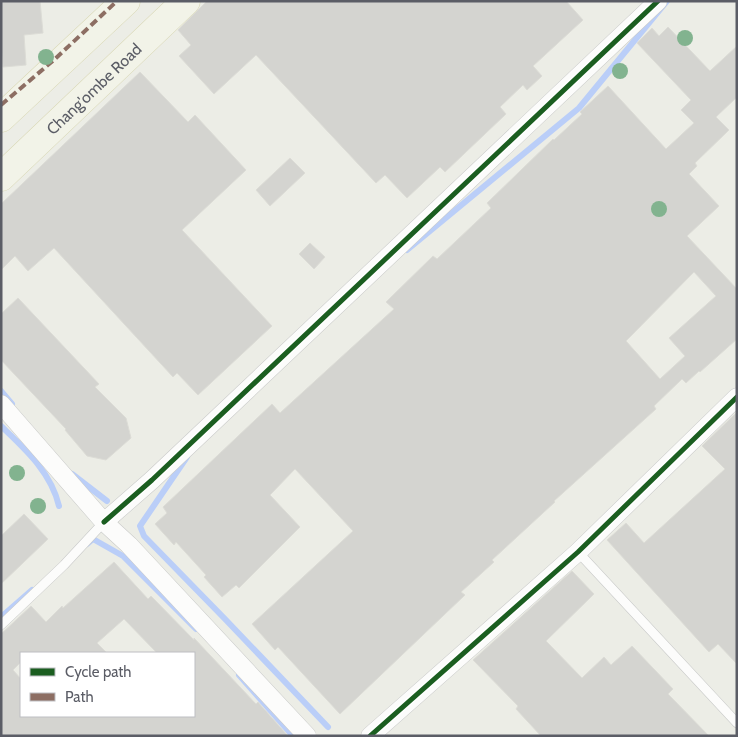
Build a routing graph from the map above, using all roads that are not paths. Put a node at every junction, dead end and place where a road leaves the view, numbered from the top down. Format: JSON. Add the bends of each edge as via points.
{"nodes":[{"id":1,"x":126,"y":1,"type":"edge"},
{"id":2,"x":186,"y":1,"type":"edge"},
{"id":3,"x":658,"y":1,"type":"edge"},
{"id":4,"x":1,"y":118,"type":"edge"},
{"id":5,"x":1,"y":177,"type":"edge"},
{"id":6,"x":737,"y":397,"type":"edge"},
{"id":7,"x":1,"y":404,"type":"edge"},
{"id":8,"x":104,"y":522,"type":"junction"},
{"id":9,"x":578,"y":552,"type":"junction"},
{"id":10,"x":1,"y":625,"type":"edge"},
{"id":11,"x":737,"y":723,"type":"edge"},
{"id":12,"x":307,"y":736,"type":"edge"},
{"id":13,"x":370,"y":736,"type":"edge"}],
"edges":[{"from":1,"to":4,"type":"main road"},
{"from":2,"to":5,"type":"main road","name":"Chang'ombe Road"},
{"from":3,"to":8,"type":"street"},
{"from":6,"to":9,"type":"street"},
{"from":7,"to":8,"type":"street"},
{"from":8,"to":10,"type":"lane"},
{"from":8,"to":12,"type":"street"},
{"from":9,"to":11,"type":"lane"},
{"from":9,"to":13,"type":"street"}]}
